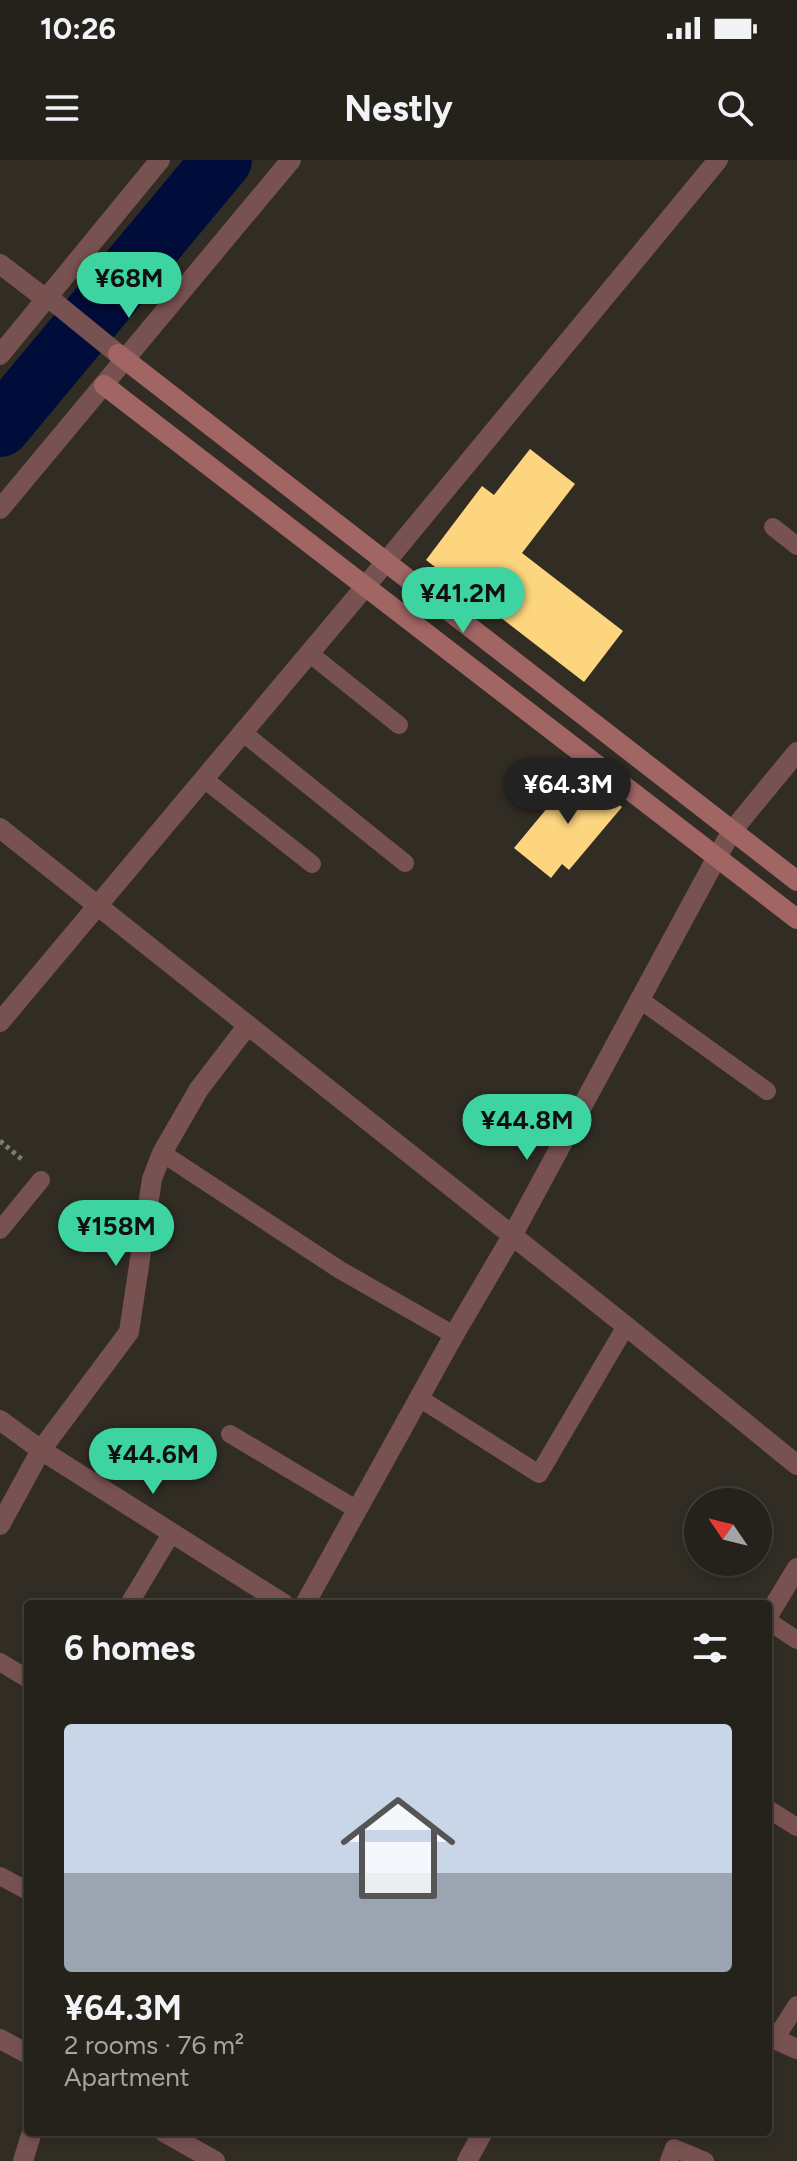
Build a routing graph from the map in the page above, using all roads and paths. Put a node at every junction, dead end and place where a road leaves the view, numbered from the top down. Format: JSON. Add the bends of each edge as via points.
{"nodes":[{"id":1,"x":160,"y":160,"type":"edge"},
{"id":2,"x":291,"y":160,"type":"edge"},
{"id":3,"x":718,"y":160,"type":"edge"},
{"id":4,"x":0,"y":264,"type":"edge"},
{"id":5,"x":51,"y":299,"type":"junction"},
{"id":6,"x":0,"y":355,"type":"edge"},
{"id":7,"x":122,"y":356,"type":"junction"},
{"id":8,"x":104,"y":385,"type":"junction"},
{"id":9,"x":0,"y":509,"type":"edge"},
{"id":10,"x":773,"y":527,"type":"dead end"},
{"id":11,"x":797,"y":546,"type":"edge"},
{"id":12,"x":385,"y":563,"type":"junction"},
{"id":13,"x":364,"y":587,"type":"junction"},
{"id":14,"x":309,"y":653,"type":"junction"},
{"id":15,"x":399,"y":725,"type":"dead end"},
{"id":16,"x":242,"y":732,"type":"junction"},
{"id":17,"x":797,"y":752,"type":"edge"},
{"id":18,"x":204,"y":779,"type":"junction"},
{"id":19,"x":0,"y":828,"type":"edge"},
{"id":20,"x":732,"y":831,"type":"junction"},
{"id":21,"x":717,"y":857,"type":"junction"},
{"id":22,"x":405,"y":863,"type":"dead end"},
{"id":23,"x":312,"y":864,"type":"dead end"},
{"id":24,"x":797,"y":881,"type":"edge"},
{"id":25,"x":98,"y":906,"type":"junction"},
{"id":26,"x":797,"y":919,"type":"edge"},
{"id":27,"x":639,"y":999,"type":"junction"},
{"id":28,"x":0,"y":1022,"type":"edge"},
{"id":29,"x":248,"y":1025,"type":"junction"},
{"id":30,"x":767,"y":1091,"type":"dead end"},
{"id":31,"x":162,"y":1153,"type":"junction"},
{"id":32,"x":41,"y":1180,"type":"dead end"},
{"id":33,"x":0,"y":1230,"type":"edge"},
{"id":34,"x":512,"y":1236,"type":"junction"},
{"id":35,"x":626,"y":1326,"type":"junction"},
{"id":36,"x":454,"y":1335,"type":"junction"},
{"id":37,"x":419,"y":1398,"type":"junction"},
{"id":38,"x":0,"y":1420,"type":"edge"},
{"id":39,"x":230,"y":1434,"type":"dead end"},
{"id":40,"x":41,"y":1450,"type":"junction"},
{"id":41,"x":797,"y":1465,"type":"edge"},
{"id":42,"x":356,"y":1509,"type":"junction"},
{"id":43,"x":0,"y":1525,"type":"edge"},
{"id":44,"x":171,"y":1534,"type":"junction"},
{"id":45,"x":797,"y":1568,"type":"edge"},
{"id":46,"x":131,"y":1600,"type":"edge"},
{"id":47,"x":278,"y":1600,"type":"edge"},
{"id":48,"x":307,"y":1600,"type":"edge"},
{"id":49,"x":772,"y":1611,"type":"edge"},
{"id":50,"x":772,"y":1621,"type":"edge"},
{"id":51,"x":797,"y":1640,"type":"edge"},
{"id":52,"x":0,"y":1662,"type":"edge"},
{"id":53,"x":24,"y":1677,"type":"edge"},
{"id":54,"x":772,"y":1811,"type":"edge"},
{"id":55,"x":797,"y":1827,"type":"edge"},
{"id":56,"x":0,"y":1876,"type":"edge"},
{"id":57,"x":24,"y":1889,"type":"edge"},
{"id":58,"x":797,"y":2005,"type":"edge"},
{"id":59,"x":772,"y":2038,"type":"edge"},
{"id":60,"x":0,"y":2039,"type":"edge"},
{"id":61,"x":797,"y":2049,"type":"edge"},
{"id":62,"x":24,"y":2052,"type":"edge"},
{"id":63,"x":31,"y":2136,"type":"edge"},
{"id":64,"x":171,"y":2136,"type":"edge"},
{"id":65,"x":481,"y":2136,"type":"edge"},
{"id":66,"x":23,"y":2161,"type":"edge"},
{"id":67,"x":215,"y":2161,"type":"edge"},
{"id":68,"x":467,"y":2161,"type":"edge"},
{"id":69,"x":669,"y":2161,"type":"edge"},
{"id":70,"x":705,"y":2161,"type":"edge"}],
"edges":[{"from":1,"to":5,"type":"street"},
{"from":2,"to":7,"type":"street"},
{"from":3,"to":12,"type":"street"},
{"from":4,"to":5,"type":"street"},
{"from":5,"to":6,"type":"street"},
{"from":5,"to":7,"type":"street"},
{"from":7,"to":8,"type":"street"},
{"from":7,"to":12,"type":"street"},
{"from":8,"to":9,"type":"street"},
{"from":8,"to":13,"type":"street"},
{"from":10,"to":11,"type":"lane"},
{"from":12,"to":13,"type":"street"},
{"from":12,"to":20,"type":"street"},
{"from":13,"to":14,"type":"street"},
{"from":13,"to":21,"type":"street"},
{"from":14,"to":15,"type":"lane"},
{"from":14,"to":16,"type":"street"},
{"from":16,"to":18,"type":"street"},
{"from":16,"to":22,"type":"lane"},
{"from":17,"to":20,"type":"street"},
{"from":18,"to":23,"type":"lane"},
{"from":18,"to":25,"type":"street"},
{"from":19,"to":25,"type":"street"},
{"from":20,"to":21,"type":"street"},
{"from":20,"to":24,"type":"street"},
{"from":21,"to":26,"type":"street"},
{"from":21,"to":27,"type":"street"},
{"from":25,"to":28,"type":"street"},
{"from":25,"to":29,"type":"street"},
{"from":27,"to":30,"type":"lane"},
{"from":27,"to":34,"type":"street"},
{"from":29,"to":31,"type":"street","via":[[199,1089]]},
{"from":29,"to":34,"type":"street"},
{"from":31,"to":36,"type":"lane","via":[[340,1270]]},
{"from":31,"to":40,"type":"street","via":[[152,1179],[129,1332]]},
{"from":32,"to":33,"type":"lane"},
{"from":34,"to":35,"type":"street"},
{"from":34,"to":36,"type":"street"},
{"from":35,"to":37,"type":"lane","via":[[539,1474]]},
{"from":35,"to":41,"type":"street"},
{"from":36,"to":37,"type":"street"},
{"from":37,"to":42,"type":"street"},
{"from":38,"to":40,"type":"street"},
{"from":39,"to":42,"type":"lane"},
{"from":40,"to":43,"type":"street"},
{"from":40,"to":44,"type":"street"},
{"from":42,"to":48,"type":"street"},
{"from":44,"to":46,"type":"lane"},
{"from":44,"to":47,"type":"street"},
{"from":45,"to":49,"type":"street"},
{"from":50,"to":51,"type":"lane"},
{"from":52,"to":53,"type":"lane"},
{"from":54,"to":55,"type":"lane"},
{"from":56,"to":57,"type":"lane"},
{"from":58,"to":59,"type":"lane"},
{"from":59,"to":61,"type":"street"},
{"from":60,"to":62,"type":"street"},
{"from":63,"to":66,"type":"street"},
{"from":64,"to":67,"type":"street"},
{"from":65,"to":68,"type":"street"},
{"from":69,"to":70,"type":"lane","via":[[674,2148]]}]}
